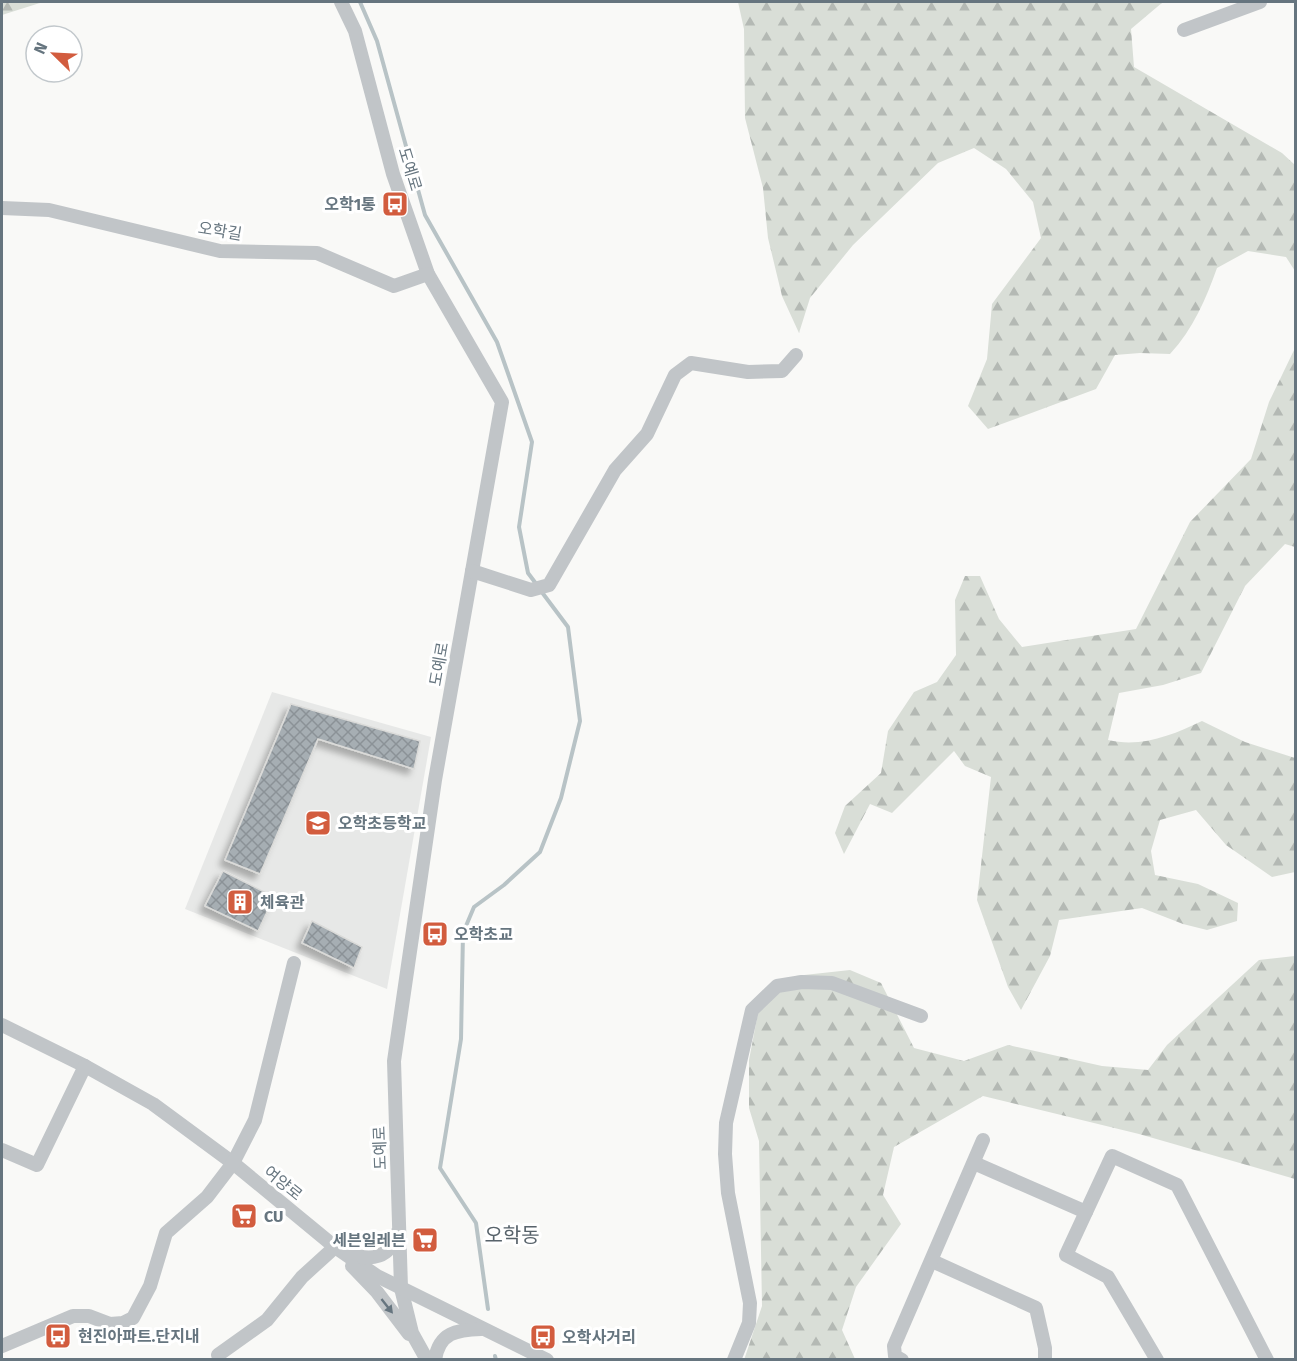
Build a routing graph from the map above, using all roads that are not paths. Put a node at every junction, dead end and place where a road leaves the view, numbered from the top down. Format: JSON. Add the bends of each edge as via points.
{"nodes":[{"id":1,"x":341,"y":2,"type":"edge"},
{"id":2,"x":1260,"y":2,"type":"edge"},
{"id":3,"x":1184,"y":30,"type":"dead end"},
{"id":4,"x":2,"y":208,"type":"edge"},
{"id":5,"x":428,"y":274,"type":"junction"},
{"id":6,"x":796,"y":355,"type":"dead end"},
{"id":7,"x":472,"y":571,"type":"junction"},
{"id":8,"x":294,"y":963,"type":"dead end"},
{"id":9,"x":921,"y":1017,"type":"dead end"},
{"id":10,"x":2,"y":1024,"type":"edge"},
{"id":11,"x":85,"y":1066,"type":"junction"},
{"id":12,"x":983,"y":1140,"type":"dead end"},
{"id":13,"x":2,"y":1150,"type":"edge"},
{"id":14,"x":233,"y":1163,"type":"junction"},
{"id":15,"x":974,"y":1163,"type":"junction"},
{"id":16,"x":1086,"y":1212,"type":"junction"},
{"id":17,"x":399,"y":1225,"type":"junction"},
{"id":18,"x":335,"y":1246,"type":"junction"},
{"id":19,"x":932,"y":1261,"type":"junction"},
{"id":20,"x":401,"y":1288,"type":"junction"},
{"id":21,"x":484,"y":1329,"type":"junction"},
{"id":22,"x":2,"y":1346,"type":"edge"},
{"id":23,"x":218,"y":1355,"type":"dead end"},
{"id":24,"x":424,"y":1356,"type":"edge"},
{"id":25,"x":435,"y":1359,"type":"edge"},
{"id":26,"x":547,"y":1359,"type":"edge"},
{"id":27,"x":734,"y":1359,"type":"edge"},
{"id":28,"x":902,"y":1359,"type":"edge"},
{"id":29,"x":1045,"y":1359,"type":"edge"},
{"id":30,"x":1156,"y":1359,"type":"edge"},
{"id":31,"x":1267,"y":1359,"type":"edge"}],
"edges":[{"from":1,"to":5,"type":"street","name":"도예로","via":[[355,31],[393,174]]},
{"from":2,"to":3,"type":"street"},
{"from":4,"to":5,"type":"street","name":"오학길","via":[[50,210],[220,251],[317,253],[394,286]]},
{"from":5,"to":7,"type":"street","name":"도예로","via":[[502,402]]},
{"from":6,"to":7,"type":"street","via":[[782,371],[748,372],[691,363],[675,375],[646,434],[615,471],[549,585],[531,590]]},
{"from":7,"to":17,"type":"street","name":"도예로","via":[[435,780],[394,1061]]},
{"from":8,"to":14,"type":"street","via":[[255,1120]]},
{"from":9,"to":27,"type":"street","via":[[832,983],[777,986],[752,1010],[736,1070],[725,1144],[728,1193],[750,1303],[749,1323]]},
{"from":10,"to":11,"type":"street","name":"여양로"},
{"from":11,"to":13,"type":"street","via":[[36,1165]]},
{"from":11,"to":14,"type":"street","name":"여양로","via":[[153,1104]]},
{"from":12,"to":15,"type":"street"},
{"from":14,"to":18,"type":"street","name":"여양로"},
{"from":14,"to":22,"type":"street","via":[[207,1197],[166,1233],[150,1286],[133,1318],[110,1324],[73,1316]]},
{"from":15,"to":16,"type":"street"},
{"from":15,"to":19,"type":"street"},
{"from":16,"to":30,"type":"street","via":[[1066,1255],[1108,1277]]},
{"from":16,"to":31,"type":"street","via":[[1112,1156],[1177,1185]]},
{"from":17,"to":18,"type":"street","via":[[394,1242],[381,1256],[360,1257]]},
{"from":17,"to":20,"type":"street","name":"도예로"},
{"from":18,"to":20,"type":"street","name":"여양로"},
{"from":18,"to":23,"type":"street","via":[[302,1277],[267,1320]]},
{"from":18,"to":24,"type":"street","one_way":true,"via":[[377,1292]]},
{"from":19,"to":28,"type":"street","via":[[894,1346],[895,1356]]},
{"from":19,"to":29,"type":"street","via":[[1036,1308]]},
{"from":20,"to":21,"type":"street","name":"여양로"},
{"from":20,"to":24,"type":"street","name":"도예로","via":[[412,1333]]},
{"from":21,"to":25,"type":"street","via":[[448,1334],[440,1342]]},
{"from":21,"to":26,"type":"street","name":"여양로"}]}
